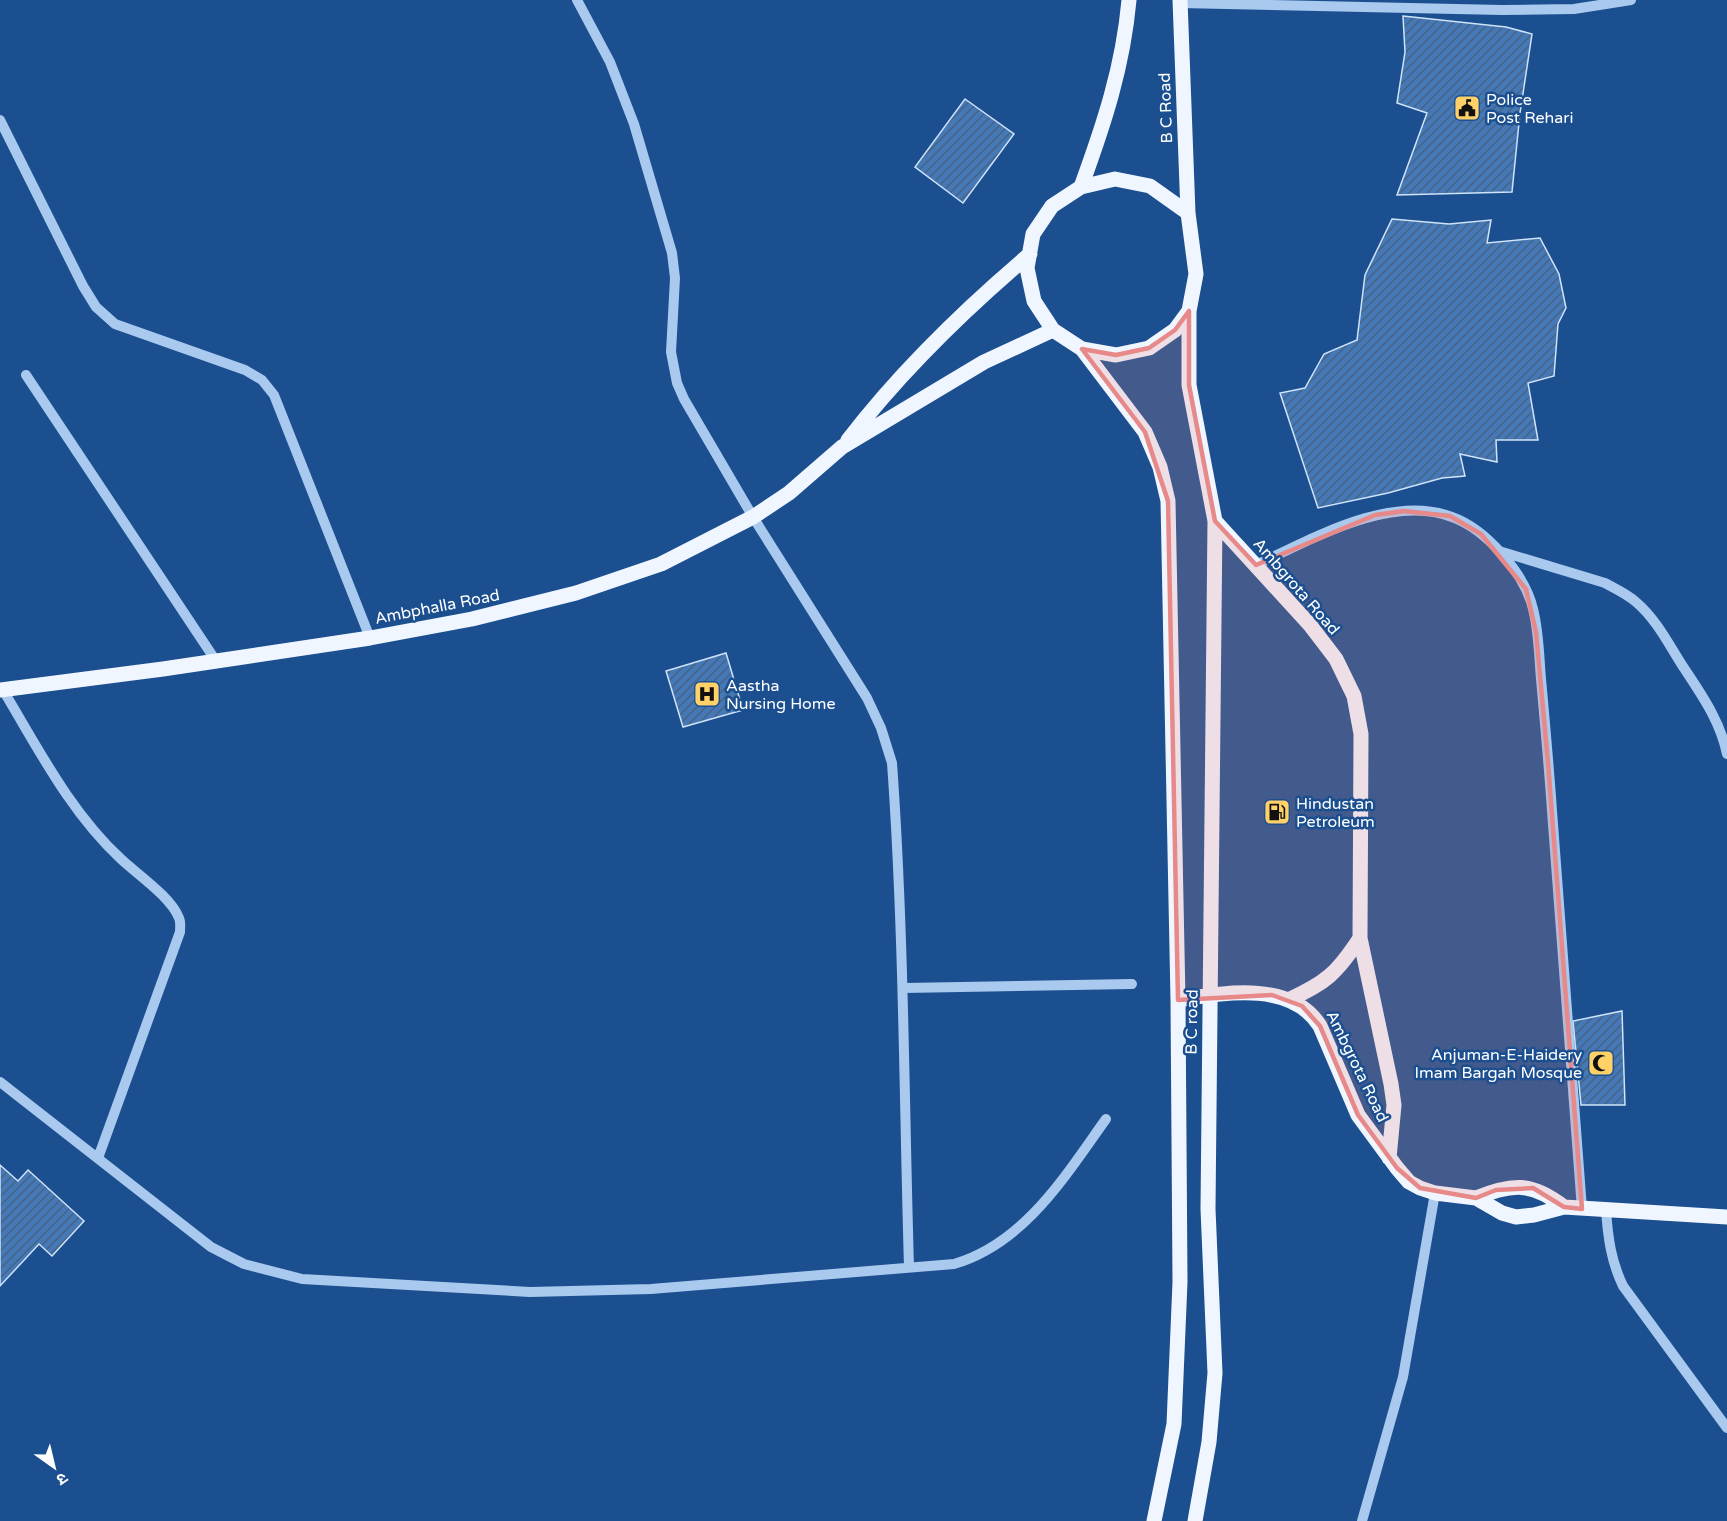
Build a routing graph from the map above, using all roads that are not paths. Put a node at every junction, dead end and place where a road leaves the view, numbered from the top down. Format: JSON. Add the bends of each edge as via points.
{"nodes":[{"id":1,"x":577,"y":0,"type":"edge"},
{"id":2,"x":1129,"y":0,"type":"edge"},
{"id":3,"x":1632,"y":0,"type":"edge"},
{"id":4,"x":1180,"y":1,"type":"edge"},
{"id":5,"x":0,"y":120,"type":"edge"},
{"id":6,"x":1081,"y":187,"type":"junction"},
{"id":7,"x":1188,"y":213,"type":"junction"},
{"id":8,"x":1030,"y":254,"type":"junction"},
{"id":9,"x":1189,"y":311,"type":"junction"},
{"id":10,"x":1053,"y":330,"type":"junction"},
{"id":11,"x":1082,"y":349,"type":"junction"},
{"id":12,"x":26,"y":375,"type":"dead end"},
{"id":13,"x":842,"y":447,"type":"junction"},
{"id":14,"x":753,"y":517,"type":"junction"},
{"id":15,"x":1215,"y":521,"type":"junction"},
{"id":16,"x":1499,"y":551,"type":"junction"},
{"id":17,"x":1256,"y":565,"type":"junction"},
{"id":18,"x":370,"y":638,"type":"junction"},
{"id":19,"x":216,"y":661,"type":"junction"},
{"id":20,"x":1,"y":690,"type":"edge"},
{"id":21,"x":1727,"y":754,"type":"edge"},
{"id":22,"x":1360,"y":938,"type":"junction"},
{"id":23,"x":1132,"y":984,"type":"dead end"},
{"id":24,"x":904,"y":988,"type":"junction"},
{"id":25,"x":1209,"y":995,"type":"junction"},
{"id":26,"x":1178,"y":1000,"type":"junction"},
{"id":27,"x":1288,"y":1000,"type":"junction"},
{"id":28,"x":0,"y":1082,"type":"edge"},
{"id":29,"x":1106,"y":1119,"type":"dead end"},
{"id":30,"x":98,"y":1158,"type":"junction"},
{"id":31,"x":1389,"y":1158,"type":"junction"},
{"id":32,"x":1435,"y":1193,"type":"junction"},
{"id":33,"x":1476,"y":1198,"type":"junction"},
{"id":34,"x":1564,"y":1207,"type":"junction"},
{"id":35,"x":1582,"y":1209,"type":"junction"},
{"id":36,"x":1606,"y":1210,"type":"junction"},
{"id":37,"x":1727,"y":1217,"type":"edge"},
{"id":38,"x":909,"y":1267,"type":"junction"},
{"id":39,"x":1727,"y":1428,"type":"edge"},
{"id":40,"x":1154,"y":1521,"type":"edge"},
{"id":41,"x":1195,"y":1521,"type":"edge"},
{"id":42,"x":1362,"y":1521,"type":"edge"}],
"edges":[{"from":1,"to":14,"type":"street","via":[[626,102],[672,253],[675,278],[671,352],[677,383]]},
{"from":2,"to":6,"type":"main road","via":[[1126,36],[1107,116]]},
{"from":3,"to":4,"type":"street","via":[[1574,9],[1503,10]]},
{"from":4,"to":7,"type":"main road","name":"B C Road"},
{"from":5,"to":18,"type":"street","via":[[96,307],[115,324],[245,370],[262,380],[274,395]]},
{"from":6,"to":7,"type":"main road","via":[[1115,179],[1150,186]]},
{"from":6,"to":8,"type":"main road","via":[[1052,206],[1034,234]]},
{"from":7,"to":9,"type":"main road","via":[[1196,274]]},
{"from":8,"to":10,"type":"main road","via":[[1027,268],[1034,301]]},
{"from":8,"to":13,"type":"main road","via":[[983,294],[905,373]]},
{"from":9,"to":11,"type":"main road","via":[[1175,330],[1149,348],[1116,355]]},
{"from":9,"to":15,"type":"main road","name":"B C road","via":[[1189,385]]},
{"from":10,"to":11,"type":"main road"},
{"from":10,"to":13,"type":"main road","via":[[984,362]]},
{"from":11,"to":26,"type":"main road","via":[[1145,432],[1160,467],[1168,501]]},
{"from":12,"to":19,"type":"street"},
{"from":13,"to":14,"type":"main road","name":"Ambphalla Road","via":[[789,493]]},
{"from":14,"to":18,"type":"main road","name":"Ambphalla Road","via":[[661,564],[576,593],[472,619]]},
{"from":14,"to":24,"type":"street","via":[[867,698],[881,728],[892,763]]},
{"from":15,"to":17,"type":"main road","name":"Ambgrota Road"},
{"from":15,"to":25,"type":"main road","name":"B C road"},
{"from":16,"to":17,"type":"street","via":[[1481,534],[1450,516],[1404,511],[1340,526]]},
{"from":16,"to":21,"type":"street","via":[[1605,583],[1637,602],[1664,633],[1715,716]]},
{"from":16,"to":35,"type":"street","via":[[1526,589],[1536,632]]},
{"from":17,"to":22,"type":"main road","name":"Ambgrota Road","via":[[1336,659],[1354,696],[1361,734]]},
{"from":18,"to":19,"type":"main road","name":"Ambphalla Road"},
{"from":19,"to":20,"type":"main road","name":"Ambphalla Road"},
{"from":20,"to":30,"type":"street","via":[[76,807],[180,919],[180,932]]},
{"from":22,"to":27,"type":"main road","via":[[1332,976]]},
{"from":22,"to":31,"type":"main road","name":"Ambgrota Road","via":[[1394,1105]]},
{"from":23,"to":24,"type":"street"},
{"from":24,"to":38,"type":"street"},
{"from":25,"to":26,"type":"main road","name":"Ambgrota Road"},
{"from":25,"to":27,"type":"main road","name":"Ambgrota Road","via":[[1272,994]]},
{"from":25,"to":41,"type":"main road","name":"B C road","via":[[1208,1209],[1215,1373],[1209,1442]]},
{"from":26,"to":40,"type":"main road","via":[[1180,1282],[1174,1424]]},
{"from":27,"to":31,"type":"main road","name":"Ambgrota Road","via":[[1313,1014],[1358,1115]]},
{"from":28,"to":30,"type":"street"},
{"from":29,"to":38,"type":"street","via":[[1053,1193],[1027,1221],[995,1246],[954,1264]]},
{"from":30,"to":38,"type":"street","via":[[211,1247],[244,1264],[302,1280],[530,1292],[651,1289]]},
{"from":31,"to":32,"type":"main road","via":[[1409,1182]]},
{"from":32,"to":33,"type":"main road"},
{"from":32,"to":42,"type":"street","via":[[1403,1377]]},
{"from":33,"to":34,"type":"main road","via":[[1516,1217]]},
{"from":33,"to":34,"type":"main road","via":[[1515,1186],[1533,1188]]},
{"from":34,"to":35,"type":"main road"},
{"from":35,"to":36,"type":"main road"},
{"from":36,"to":37,"type":"main road"},
{"from":36,"to":39,"type":"street","via":[[1614,1269],[1623,1286]]}]}
